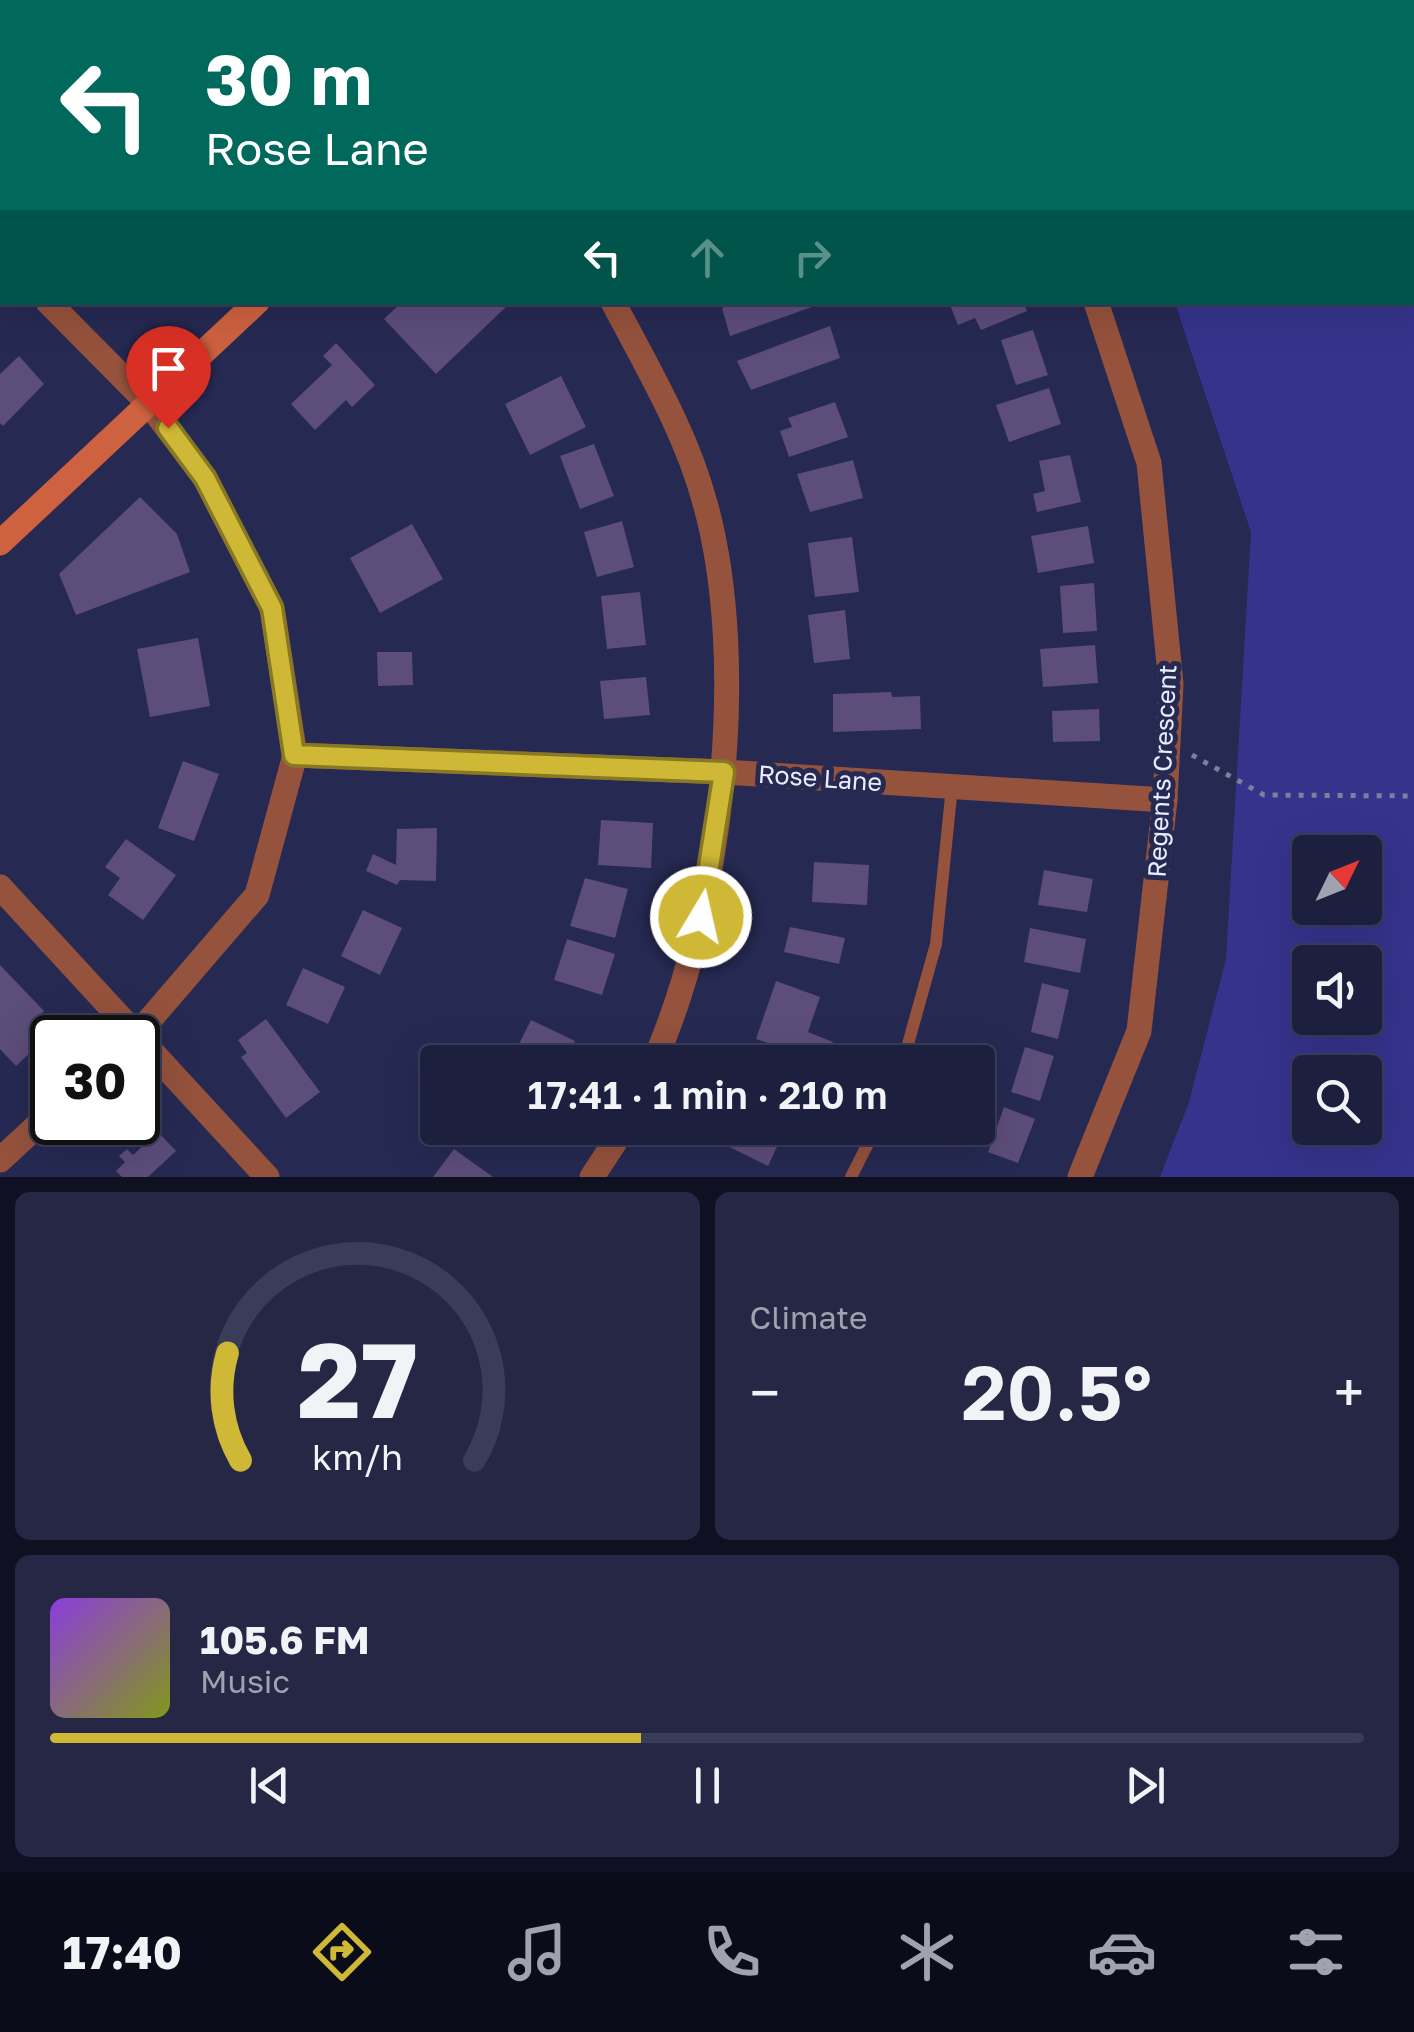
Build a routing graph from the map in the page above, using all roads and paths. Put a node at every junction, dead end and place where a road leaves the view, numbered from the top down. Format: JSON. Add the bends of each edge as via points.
{"nodes":[{"id":1,"x":51,"y":305,"type":"edge"},
{"id":2,"x":254,"y":305,"type":"edge"},
{"id":3,"x":615,"y":305,"type":"edge"},
{"id":4,"x":1097,"y":305,"type":"edge"},
{"id":5,"x":149,"y":404,"type":"junction"},
{"id":6,"x":0,"y":543,"type":"edge"},
{"id":7,"x":1168,"y":753,"type":"junction"},
{"id":8,"x":294,"y":755,"type":"junction"},
{"id":9,"x":724,"y":772,"type":"junction"},
{"id":10,"x":952,"y":786,"type":"junction"},
{"id":11,"x":1414,"y":796,"type":"edge"},
{"id":12,"x":1165,"y":800,"type":"junction"},
{"id":13,"x":0,"y":887,"type":"edge"},
{"id":14,"x":116,"y":1015,"type":"edge"},
{"id":15,"x":153,"y":1015,"type":"edge"},
{"id":16,"x":662,"y":1045,"type":"edge"},
{"id":17,"x":908,"y":1045,"type":"edge"},
{"id":18,"x":160,"y":1063,"type":"edge"},
{"id":19,"x":30,"y":1132,"type":"edge"},
{"id":20,"x":613,"y":1145,"type":"edge"},
{"id":21,"x":867,"y":1145,"type":"edge"},
{"id":22,"x":0,"y":1160,"type":"edge"},
{"id":23,"x":267,"y":1177,"type":"edge"},
{"id":24,"x":592,"y":1177,"type":"edge"},
{"id":25,"x":851,"y":1177,"type":"edge"},
{"id":26,"x":1080,"y":1177,"type":"edge"}],
"edges":[{"from":1,"to":5,"type":"street"},
{"from":2,"to":5,"type":"main road"},
{"from":3,"to":9,"type":"street","via":[[671,412],[706,503],[724,608]]},
{"from":4,"to":7,"type":"street","name":"Regents Crescent","via":[[1148,463],[1171,684]]},
{"from":5,"to":6,"type":"main road"},
{"from":5,"to":8,"type":"street","via":[[205,478],[272,608]]},
{"from":7,"to":11,"type":"path","via":[[1190,754],[1264,795]]},
{"from":7,"to":12,"type":"street","name":"Regents Crescent"},
{"from":8,"to":9,"type":"street","name":"Rose Lane"},
{"from":8,"to":15,"type":"street","via":[[256,895]]},
{"from":9,"to":10,"type":"street","name":"Rose Lane"},
{"from":9,"to":16,"type":"street","via":[[701,917]]},
{"from":10,"to":12,"type":"street","name":"Rose Lane"},
{"from":10,"to":17,"type":"lane","via":[[936,944]]},
{"from":12,"to":26,"type":"street","name":"Regents Crescent","via":[[1139,1031]]},
{"from":13,"to":14,"type":"street"},
{"from":18,"to":23,"type":"street"},
{"from":19,"to":22,"type":"street"},
{"from":20,"to":24,"type":"street"},
{"from":21,"to":25,"type":"lane"}]}
